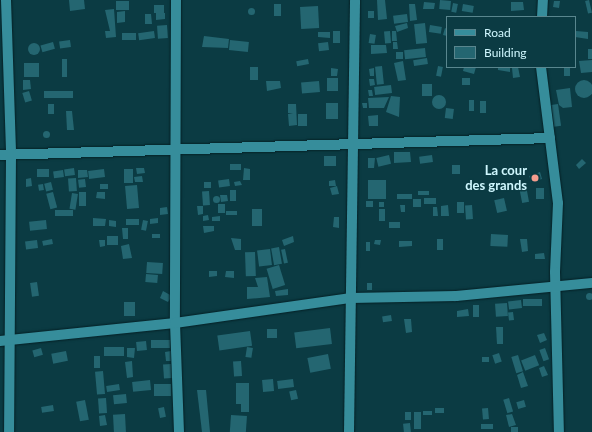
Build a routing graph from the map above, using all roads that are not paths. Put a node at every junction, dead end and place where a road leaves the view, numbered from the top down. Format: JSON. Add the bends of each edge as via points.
{"nodes":[{"id":1,"x":6,"y":0,"type":"edge"},
{"id":2,"x":176,"y":0,"type":"edge"},
{"id":3,"x":355,"y":0,"type":"edge"},
{"id":4,"x":543,"y":0,"type":"edge"},
{"id":5,"x":542,"y":16,"type":"edge"},
{"id":6,"x":541,"y":68,"type":"edge"},
{"id":7,"x":550,"y":138,"type":"junction"},
{"id":8,"x":353,"y":145,"type":"junction"},
{"id":9,"x":175,"y":148,"type":"junction"},
{"id":10,"x":11,"y":154,"type":"junction"},
{"id":11,"x":0,"y":155,"type":"edge"},
{"id":12,"x":592,"y":283,"type":"edge"},
{"id":13,"x":555,"y":289,"type":"junction"},
{"id":14,"x":351,"y":298,"type":"junction"},
{"id":15,"x":174,"y":323,"type":"junction"},
{"id":16,"x":5,"y":341,"type":"edge"},
{"id":17,"x":9,"y":432,"type":"edge"},
{"id":18,"x":179,"y":432,"type":"edge"},
{"id":19,"x":349,"y":432,"type":"edge"},
{"id":20,"x":559,"y":432,"type":"edge"}],
"edges":[{"from":1,"to":10,"type":"street"},
{"from":2,"to":9,"type":"street"},
{"from":3,"to":8,"type":"street"},
{"from":4,"to":5,"type":"street"},
{"from":6,"to":7,"type":"street"},
{"from":7,"to":8,"type":"street"},
{"from":7,"to":13,"type":"street","via":[[558,203]]},
{"from":8,"to":9,"type":"street"},
{"from":8,"to":14,"type":"street"},
{"from":9,"to":10,"type":"street"},
{"from":9,"to":15,"type":"street"},
{"from":10,"to":11,"type":"street"},
{"from":10,"to":16,"type":"street"},
{"from":12,"to":13,"type":"street"},
{"from":13,"to":14,"type":"street"},
{"from":13,"to":20,"type":"street"},
{"from":14,"to":15,"type":"street"},
{"from":14,"to":19,"type":"street"},
{"from":15,"to":16,"type":"street"},
{"from":15,"to":18,"type":"street"},
{"from":16,"to":17,"type":"street"}]}
